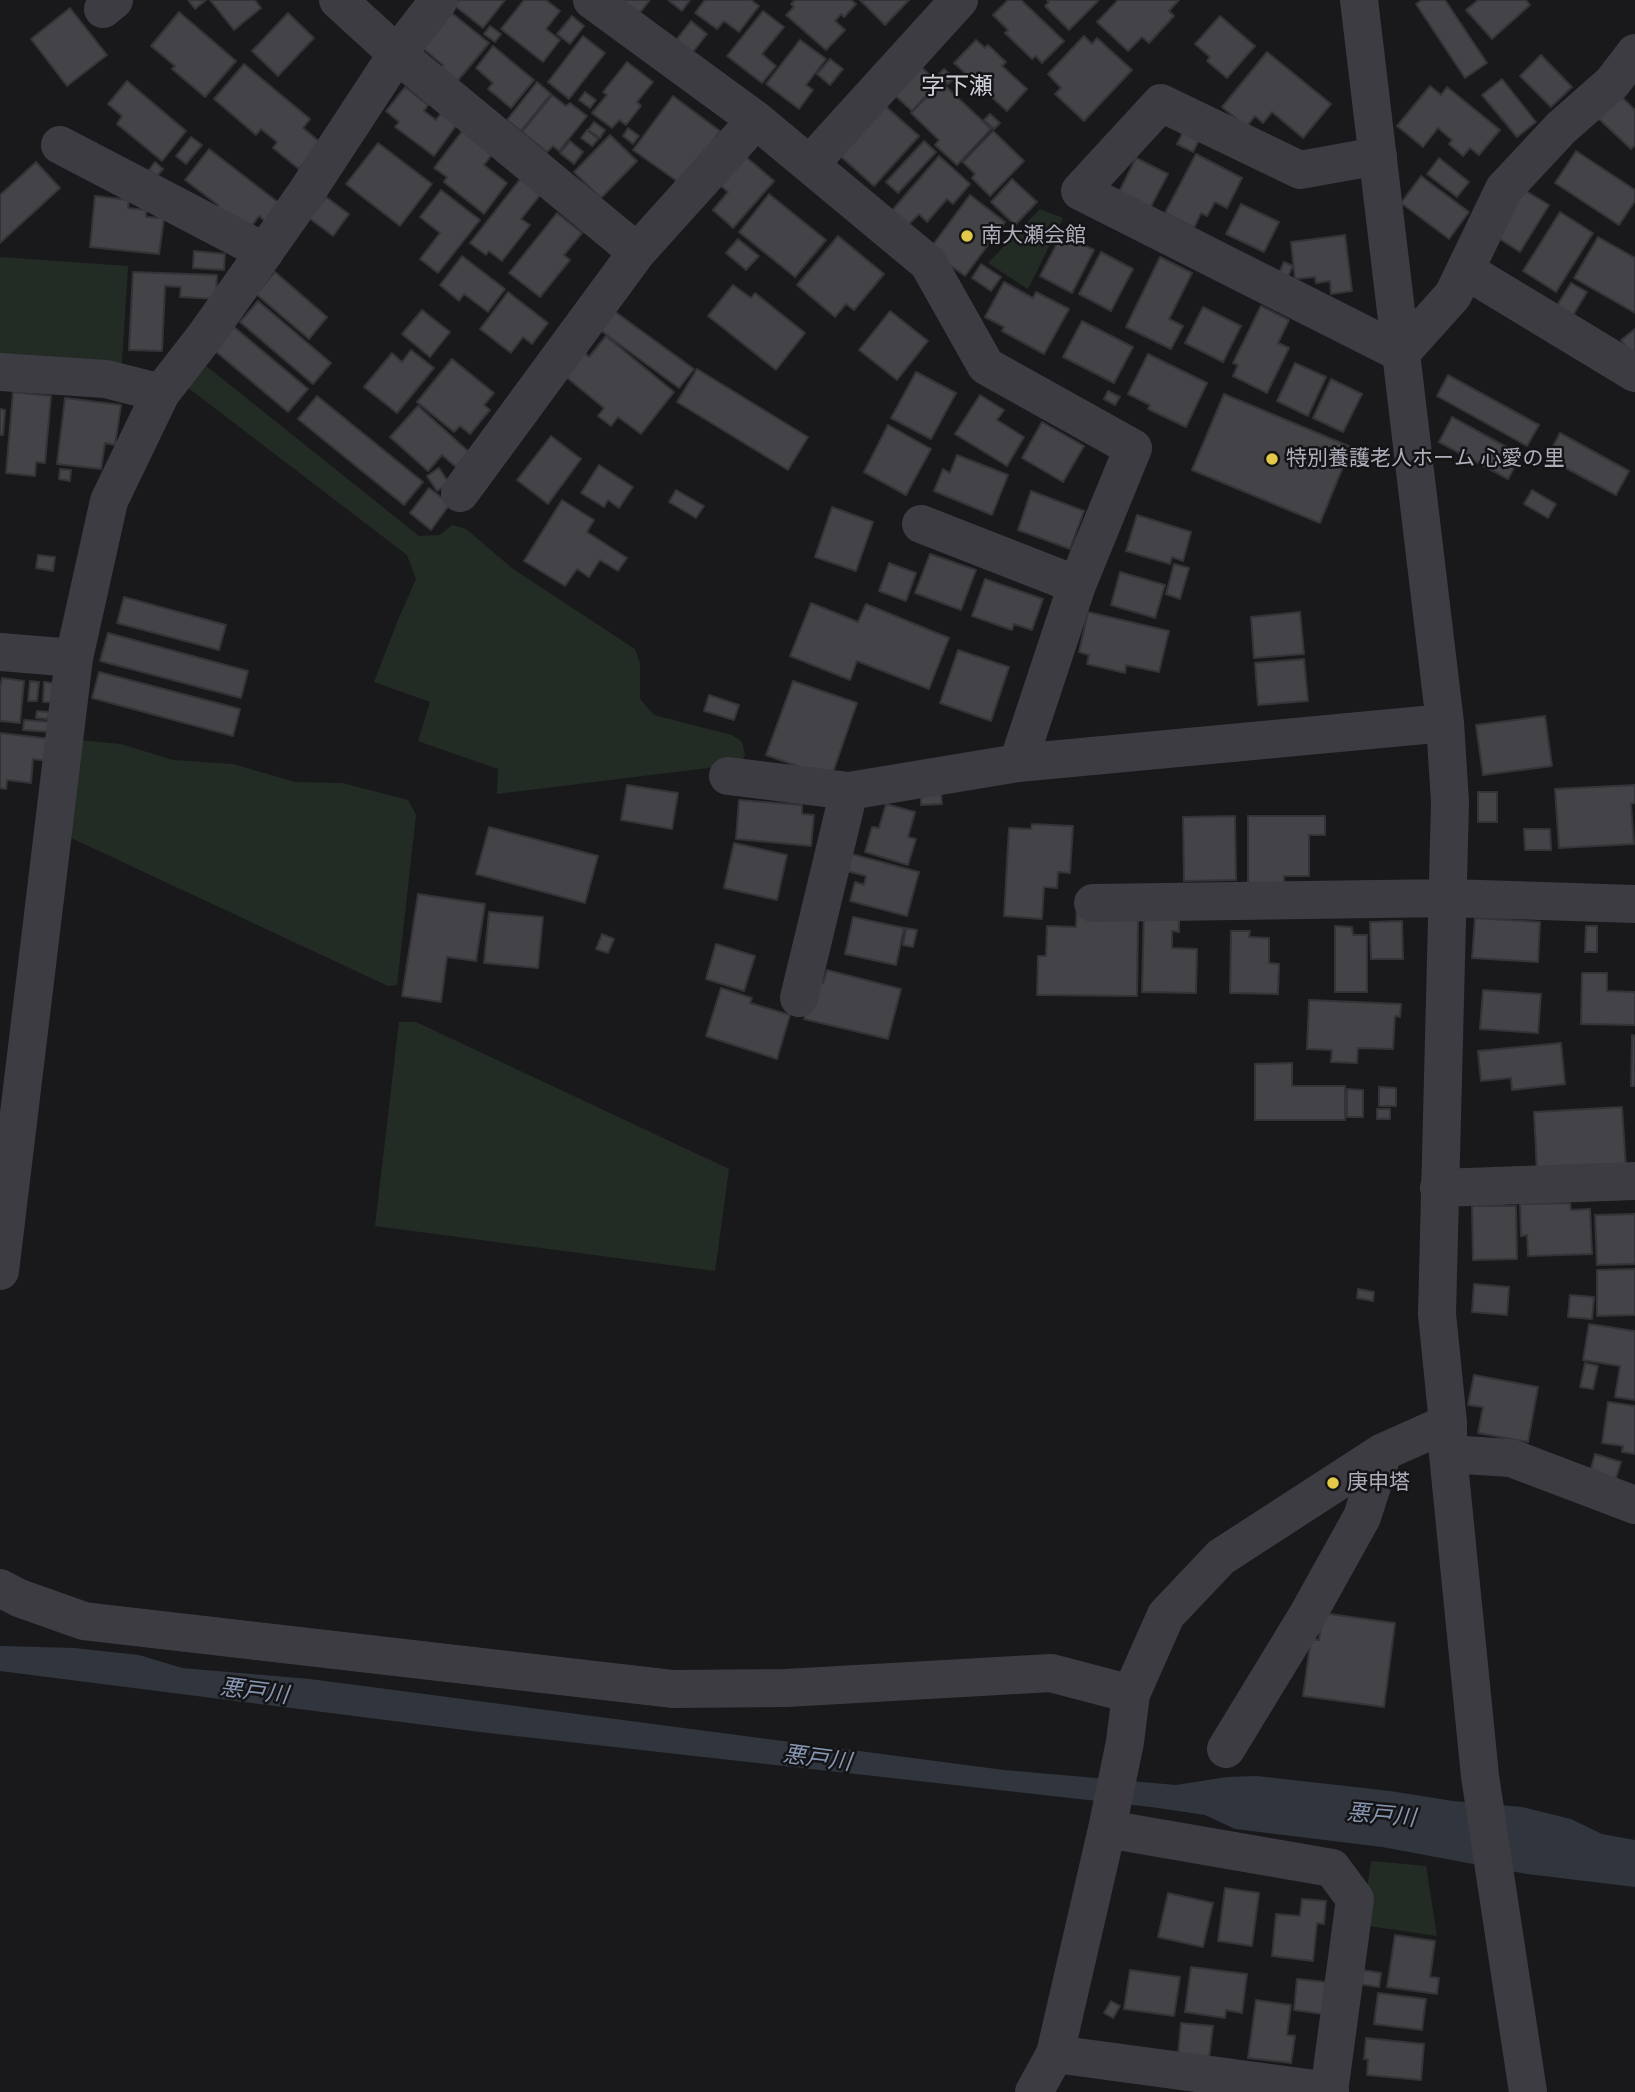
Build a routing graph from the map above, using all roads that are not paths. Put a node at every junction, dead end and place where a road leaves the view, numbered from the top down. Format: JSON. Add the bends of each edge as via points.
{"nodes":[{"id":1,"x":338,"y":0,"type":"edge"},
{"id":2,"x":439,"y":0,"type":"edge"},
{"id":3,"x":592,"y":0,"type":"edge"},
{"id":4,"x":959,"y":0,"type":"edge"},
{"id":5,"x":1359,"y":0,"type":"edge"},
{"id":6,"x":1635,"y":53,"type":"edge"},
{"id":7,"x":397,"y":54,"type":"junction"},
{"id":8,"x":756,"y":120,"type":"junction"},
{"id":9,"x":60,"y":145,"type":"dead end"},
{"id":10,"x":1378,"y":156,"type":"junction"},
{"id":11,"x":810,"y":164,"type":"junction"},
{"id":12,"x":265,"y":252,"type":"junction"},
{"id":13,"x":638,"y":252,"type":"junction"},
{"id":14,"x":1465,"y":270,"type":"junction"},
{"id":15,"x":1401,"y":354,"type":"junction"},
{"id":16,"x":0,"y":372,"type":"edge"},
{"id":17,"x":1635,"y":373,"type":"edge"},
{"id":18,"x":161,"y":393,"type":"junction"},
{"id":19,"x":460,"y":493,"type":"dead end"},
{"id":20,"x":921,"y":524,"type":"dead end"},
{"id":21,"x":1077,"y":585,"type":"junction"},
{"id":22,"x":0,"y":652,"type":"edge"},
{"id":23,"x":74,"y":659,"type":"junction"},
{"id":24,"x":1445,"y":723,"type":"junction"},
{"id":25,"x":1018,"y":763,"type":"junction"},
{"id":26,"x":728,"y":776,"type":"dead end"},
{"id":27,"x":849,"y":791,"type":"junction"},
{"id":28,"x":1449,"y":898,"type":"junction"},
{"id":29,"x":1093,"y":903,"type":"dead end"},
{"id":30,"x":1635,"y":904,"type":"edge"},
{"id":31,"x":799,"y":998,"type":"dead end"},
{"id":32,"x":1635,"y":1181,"type":"edge"},
{"id":33,"x":1439,"y":1188,"type":"junction"},
{"id":34,"x":0,"y":1271,"type":"edge"},
{"id":35,"x":1448,"y":1438,"type":"junction"},
{"id":36,"x":1383,"y":1452,"type":"junction"},
{"id":37,"x":1635,"y":1505,"type":"edge"},
{"id":38,"x":0,"y":1588,"type":"edge"},
{"id":39,"x":1130,"y":1694,"type":"junction"},
{"id":40,"x":1226,"y":1749,"type":"dead end"},
{"id":41,"x":1107,"y":1829,"type":"junction"},
{"id":42,"x":1055,"y":2054,"type":"junction"},
{"id":43,"x":1329,"y":2091,"type":"edge"},
{"id":44,"x":1034,"y":2092,"type":"edge"},
{"id":45,"x":1528,"y":2092,"type":"edge"}],
"edges":[{"from":1,"to":7,"type":"street"},
{"from":2,"to":7,"type":"street"},
{"from":3,"to":8,"type":"street"},
{"from":4,"to":11,"type":"street"},
{"from":5,"to":10,"type":"street"},
{"from":6,"to":14,"type":"street","via":[[1612,83],[1561,128],[1504,189]]},
{"from":7,"to":12,"type":"street"},
{"from":7,"to":13,"type":"street"},
{"from":8,"to":11,"type":"street"},
{"from":8,"to":13,"type":"street"},
{"from":9,"to":12,"type":"street"},
{"from":10,"to":15,"type":"street"},
{"from":10,"to":15,"type":"street","via":[[1300,170],[1161,103],[1080,191]]},
{"from":11,"to":21,"type":"street","via":[[928,263],[985,366],[1133,448]]},
{"from":12,"to":18,"type":"street"},
{"from":13,"to":19,"type":"street"},
{"from":14,"to":15,"type":"street","via":[[1453,295]]},
{"from":14,"to":17,"type":"street"},
{"from":15,"to":24,"type":"street"},
{"from":16,"to":18,"type":"street","via":[[106,379]]},
{"from":18,"to":23,"type":"street","via":[[109,500]]},
{"from":20,"to":21,"type":"street"},
{"from":21,"to":25,"type":"street"},
{"from":22,"to":23,"type":"street"},
{"from":23,"to":34,"type":"street"},
{"from":24,"to":25,"type":"street"},
{"from":24,"to":28,"type":"street"},
{"from":25,"to":27,"type":"street"},
{"from":26,"to":27,"type":"street"},
{"from":27,"to":31,"type":"street"},
{"from":28,"to":29,"type":"street"},
{"from":28,"to":30,"type":"street"},
{"from":28,"to":33,"type":"street"},
{"from":32,"to":33,"type":"street"},
{"from":33,"to":35,"type":"street","via":[[1437,1314]]},
{"from":35,"to":36,"type":"street"},
{"from":35,"to":37,"type":"street"},
{"from":35,"to":45,"type":"street","via":[[1480,1776]]},
{"from":36,"to":39,"type":"street","via":[[1221,1557],[1166,1615]]},
{"from":36,"to":40,"type":"street","via":[[1362,1517]]},
{"from":38,"to":39,"type":"street","via":[[84,1621],[674,1689],[786,1688],[1051,1673]]},
{"from":39,"to":41,"type":"street"},
{"from":41,"to":42,"type":"street"},
{"from":41,"to":43,"type":"street","via":[[1332,1868],[1355,1899]]},
{"from":42,"to":43,"type":"street"},
{"from":42,"to":44,"type":"street"}]}
